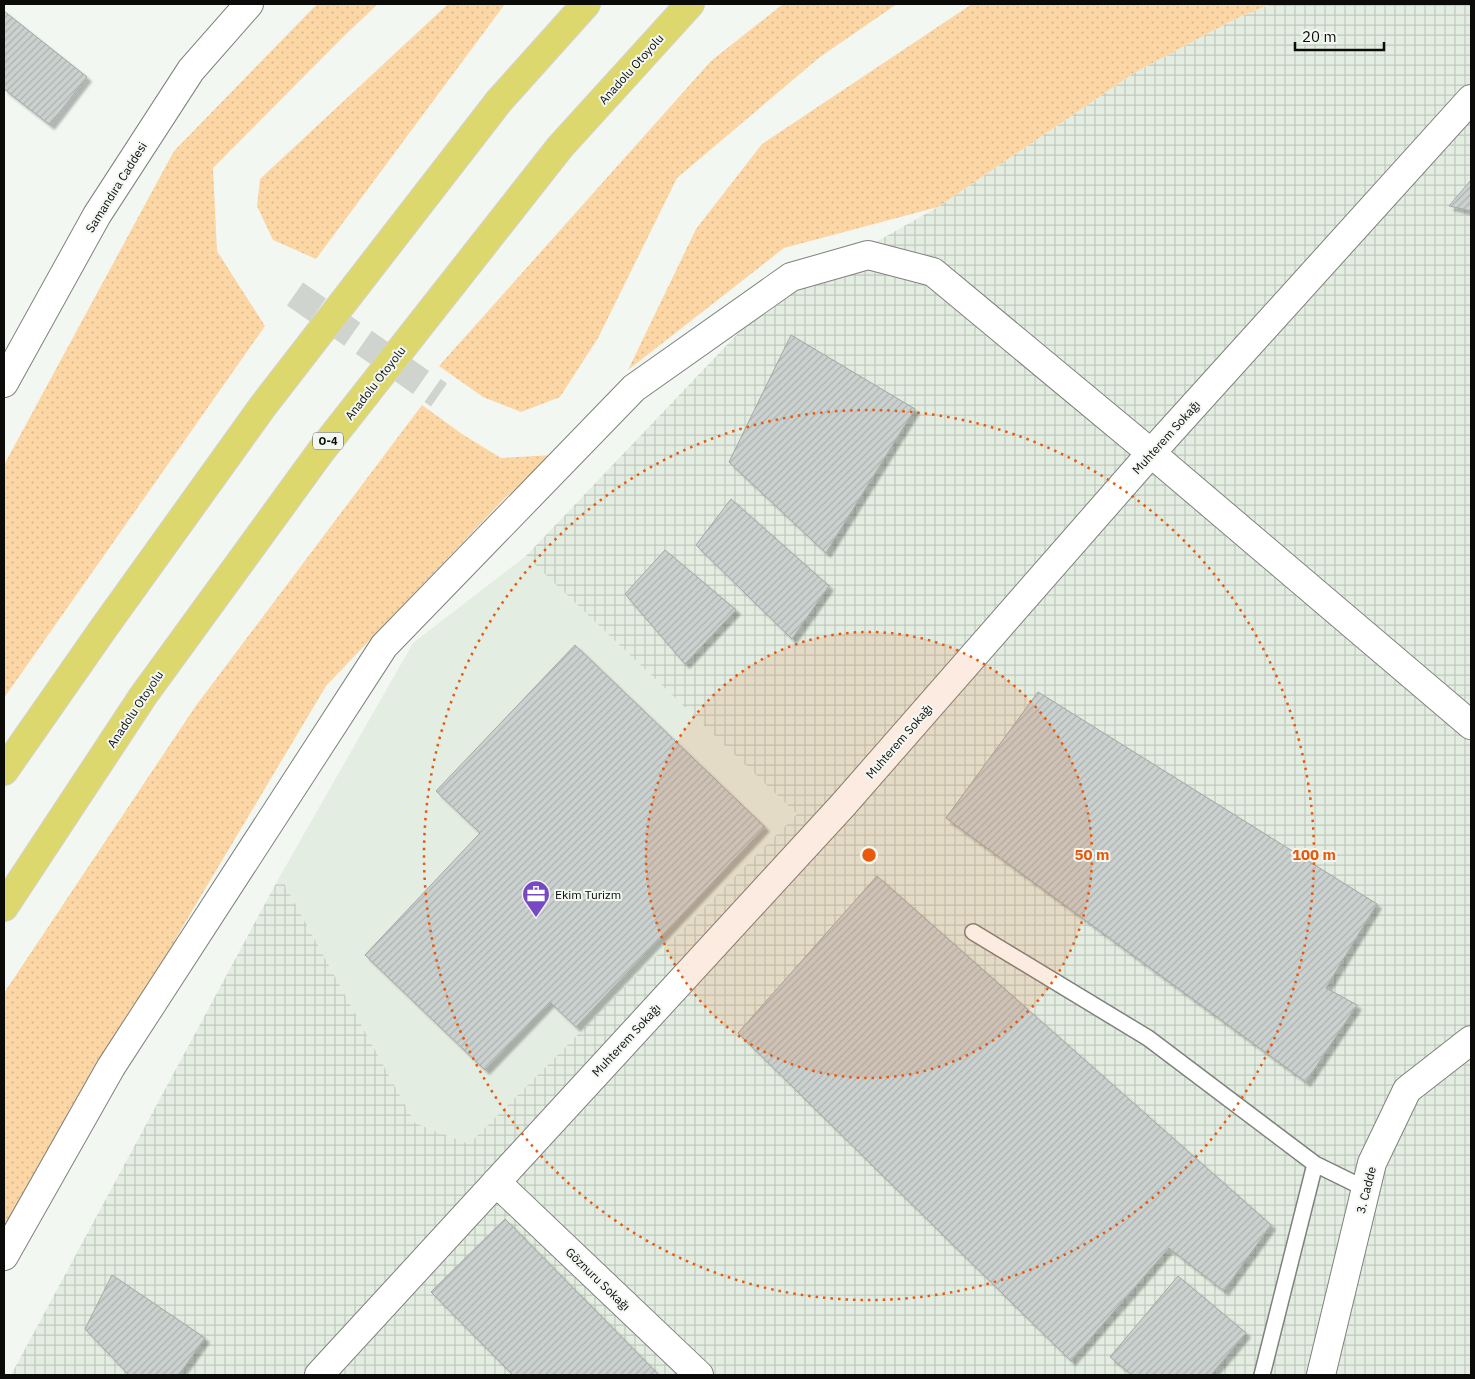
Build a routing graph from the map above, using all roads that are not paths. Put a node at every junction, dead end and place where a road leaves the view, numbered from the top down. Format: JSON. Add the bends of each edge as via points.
{"nodes":[{"id":1,"x":249,"y":4,"type":"edge"},
{"id":2,"x":586,"y":4,"type":"edge"},
{"id":3,"x":690,"y":4,"type":"edge"},
{"id":4,"x":1471,"y":99,"type":"edge"},
{"id":5,"x":4,"y":383,"type":"edge"},
{"id":6,"x":1152,"y":453,"type":"junction"},
{"id":7,"x":1471,"y":725,"type":"edge"},
{"id":8,"x":4,"y":771,"type":"edge"},
{"id":9,"x":4,"y":907,"type":"edge"},
{"id":10,"x":974,"y":932,"type":"dead end"},
{"id":11,"x":1471,"y":1040,"type":"edge"},
{"id":12,"x":1315,"y":1164,"type":"junction"},
{"id":13,"x":496,"y":1182,"type":"junction"},
{"id":14,"x":1366,"y":1189,"type":"junction"},
{"id":15,"x":4,"y":1256,"type":"edge"},
{"id":16,"x":319,"y":1375,"type":"edge"},
{"id":17,"x":699,"y":1375,"type":"edge"},
{"id":18,"x":1262,"y":1375,"type":"edge"},
{"id":19,"x":1321,"y":1375,"type":"edge"}],
"edges":[{"from":1,"to":5,"type":"street","name":"Samandıra Caddesi","via":[[191,70],[128,167],[97,215]]},
{"from":2,"to":8,"type":"highway","via":[[499,101],[263,406]]},
{"from":3,"to":9,"type":"highway","name":"Anadolu Otoyolu","number":"O-4","via":[[560,147],[321,451],[143,696]]},
{"from":4,"to":6,"type":"street","name":"Muhterem Sokağı"},
{"from":6,"to":7,"type":"street"},
{"from":6,"to":13,"type":"street","name":"Muhterem Sokağı","via":[[843,805]]},
{"from":6,"to":15,"type":"street","via":[[933,272],[868,255],[791,277],[634,388],[384,646],[111,1067]]},
{"from":10,"to":12,"type":"lane","via":[[1148,1038]]},
{"from":11,"to":14,"type":"street","name":"3. Cadde","via":[[1407,1090],[1372,1163]]},
{"from":12,"to":14,"type":"lane"},
{"from":12,"to":18,"type":"lane"},
{"from":13,"to":16,"type":"street","name":"Muhterem Sokağı"},
{"from":13,"to":17,"type":"street","name":"Göznuru Sokağı"},
{"from":14,"to":19,"type":"street","name":"3. Cadde"}]}
